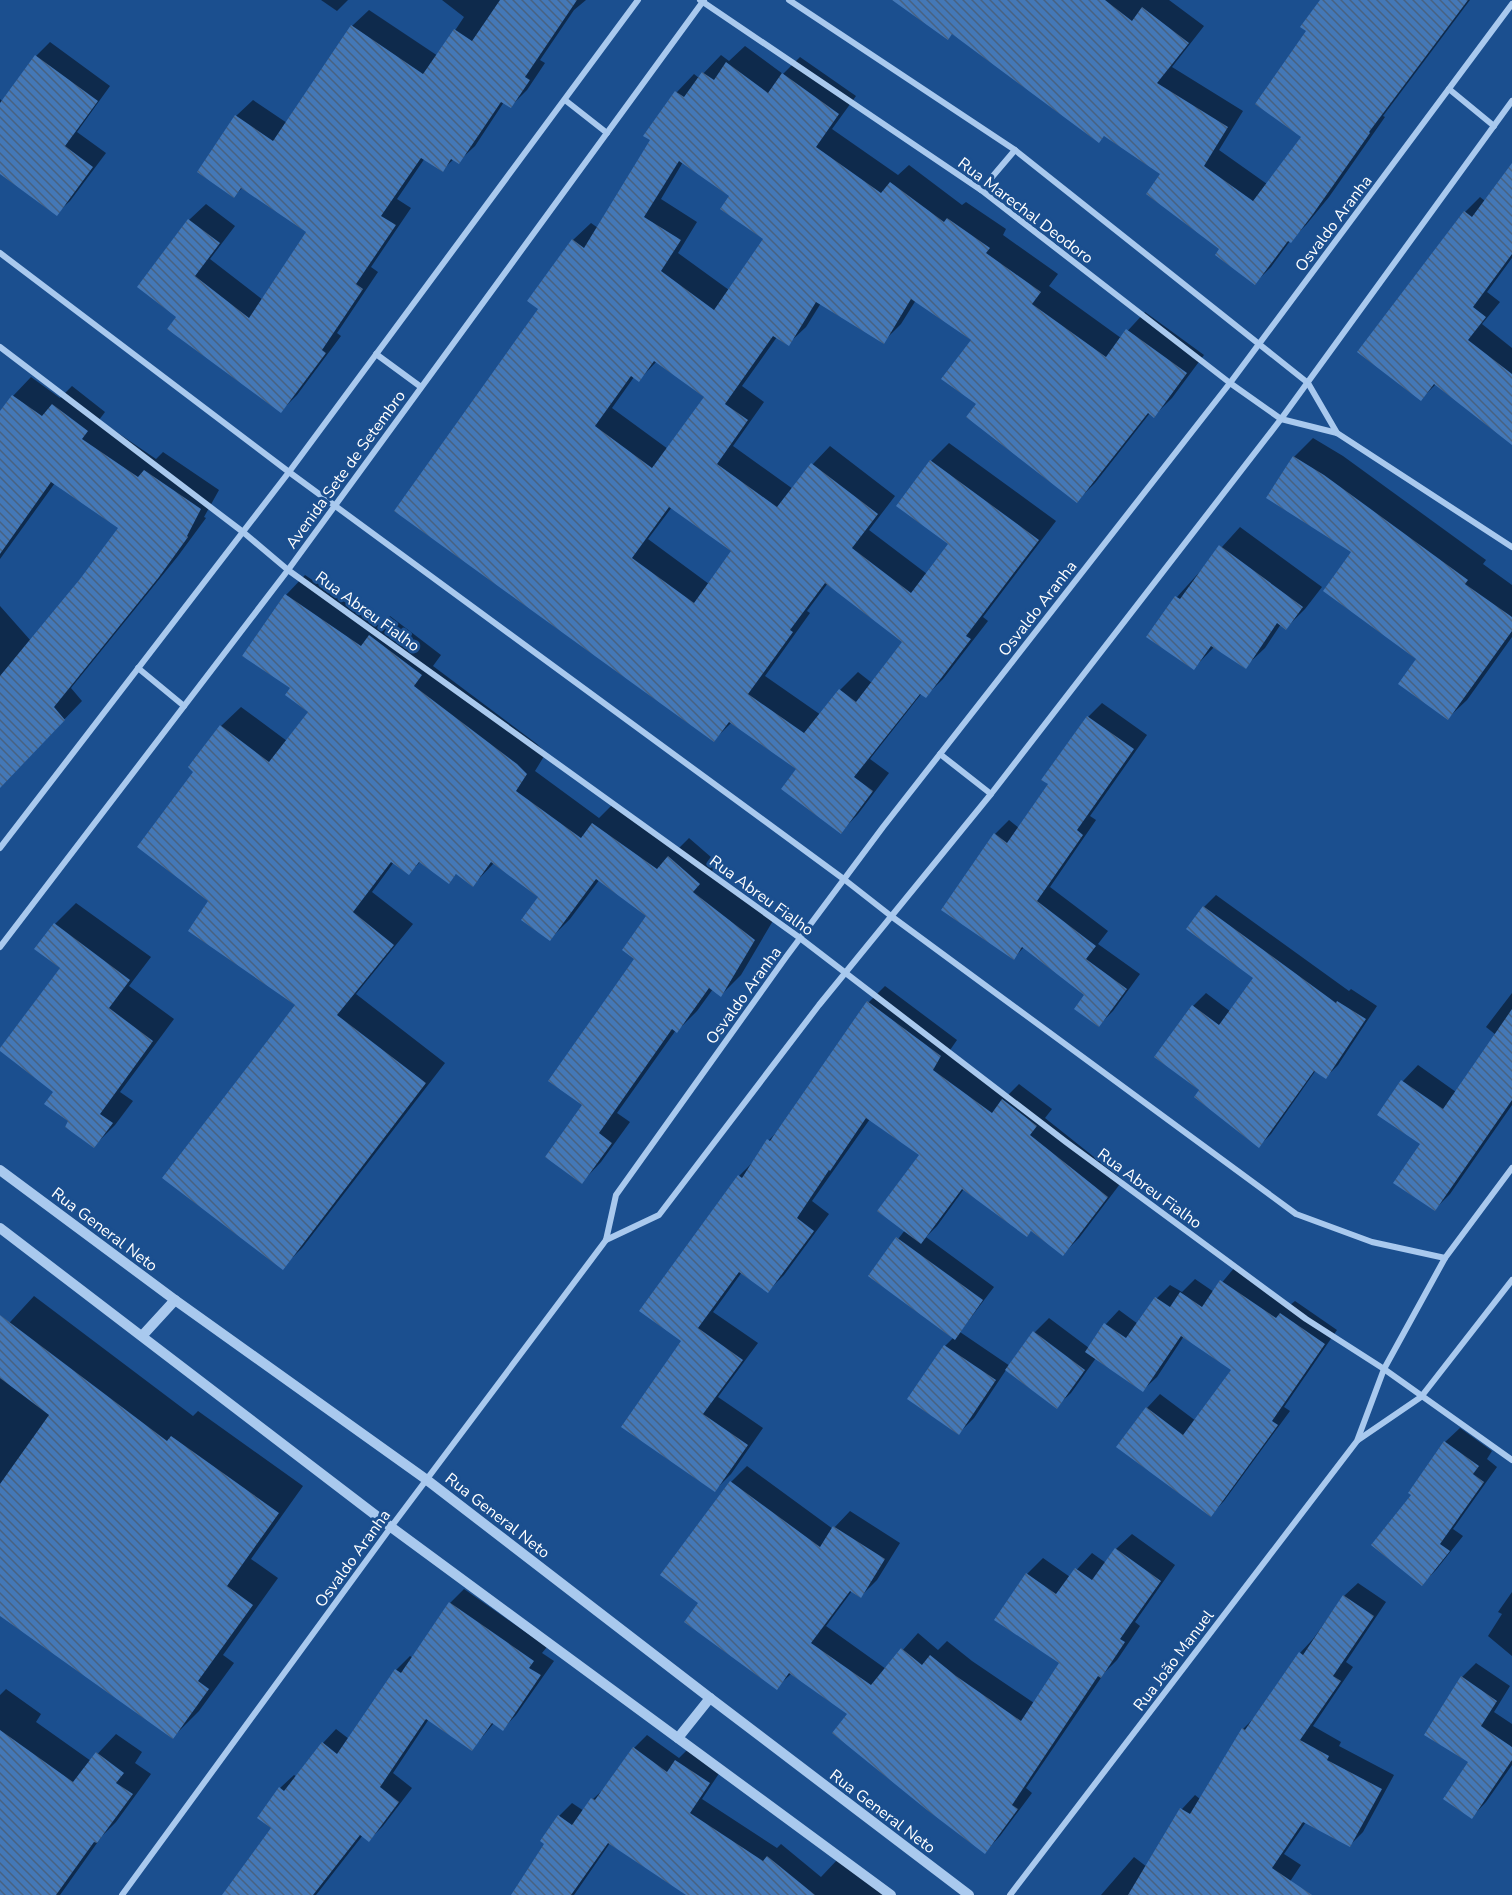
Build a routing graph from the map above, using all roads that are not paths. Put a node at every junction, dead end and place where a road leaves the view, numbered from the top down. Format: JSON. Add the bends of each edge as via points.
{"nodes":[{"id":1,"x":638,"y":0,"type":"edge"},
{"id":2,"x":789,"y":0,"type":"edge"},
{"id":3,"x":702,"y":1,"type":"edge"},
{"id":4,"x":1512,"y":4,"type":"edge"},
{"id":5,"x":1449,"y":89,"type":"junction"},
{"id":6,"x":564,"y":100,"type":"junction"},
{"id":7,"x":1512,"y":101,"type":"edge"},
{"id":8,"x":1494,"y":126,"type":"junction"},
{"id":9,"x":607,"y":133,"type":"junction"},
{"id":10,"x":1015,"y":150,"type":"junction"},
{"id":11,"x":981,"y":190,"type":"junction"},
{"id":12,"x":0,"y":253,"type":"edge"},
{"id":13,"x":1258,"y":345,"type":"junction"},
{"id":14,"x":0,"y":347,"type":"edge"},
{"id":15,"x":376,"y":354,"type":"junction"},
{"id":16,"x":1230,"y":383,"type":"junction"},
{"id":17,"x":1308,"y":383,"type":"junction"},
{"id":18,"x":421,"y":387,"type":"junction"},
{"id":19,"x":1281,"y":420,"type":"junction"},
{"id":20,"x":1337,"y":433,"type":"junction"},
{"id":21,"x":289,"y":472,"type":"junction"},
{"id":22,"x":334,"y":506,"type":"junction"},
{"id":23,"x":243,"y":532,"type":"junction"},
{"id":24,"x":1512,"y":547,"type":"edge"},
{"id":25,"x":288,"y":570,"type":"junction"},
{"id":26,"x":138,"y":668,"type":"junction"},
{"id":27,"x":184,"y":706,"type":"junction"},
{"id":28,"x":940,"y":754,"type":"junction"},
{"id":29,"x":992,"y":794,"type":"junction"},
{"id":30,"x":0,"y":848,"type":"edge"},
{"id":31,"x":845,"y":880,"type":"junction"},
{"id":32,"x":891,"y":916,"type":"junction"},
{"id":33,"x":800,"y":938,"type":"junction"},
{"id":34,"x":0,"y":947,"type":"edge"},
{"id":35,"x":844,"y":974,"type":"junction"},
{"id":36,"x":1512,"y":1168,"type":"edge"},
{"id":37,"x":0,"y":1170,"type":"edge"},
{"id":38,"x":0,"y":1228,"type":"edge"},
{"id":39,"x":606,"y":1240,"type":"junction"},
{"id":40,"x":1445,"y":1258,"type":"junction"},
{"id":41,"x":1512,"y":1280,"type":"edge"},
{"id":42,"x":175,"y":1300,"type":"junction"},
{"id":43,"x":142,"y":1336,"type":"junction"},
{"id":44,"x":1384,"y":1369,"type":"junction"},
{"id":45,"x":1421,"y":1397,"type":"junction"},
{"id":46,"x":1357,"y":1441,"type":"junction"},
{"id":47,"x":1512,"y":1460,"type":"edge"},
{"id":48,"x":427,"y":1480,"type":"junction"},
{"id":49,"x":391,"y":1527,"type":"junction"},
{"id":50,"x":710,"y":1698,"type":"junction"},
{"id":51,"x":678,"y":1738,"type":"junction"},
{"id":52,"x":122,"y":1895,"type":"edge"},
{"id":53,"x":891,"y":1895,"type":"edge"},
{"id":54,"x":969,"y":1895,"type":"edge"},
{"id":55,"x":1010,"y":1895,"type":"edge"}],
"edges":[{"from":1,"to":6,"type":"street"},
{"from":2,"to":10,"type":"street","name":"Rua Marechal Deodoro"},
{"from":3,"to":9,"type":"street","name":"Avenida Sete de Setembro"},
{"from":3,"to":11,"type":"street","name":"Rua Marechal Deodoro"},
{"from":4,"to":5,"type":"street","name":"Osvaldo Aranha"},
{"from":5,"to":8,"type":"street"},
{"from":5,"to":13,"type":"street","name":"Osvaldo Aranha"},
{"from":6,"to":9,"type":"street"},
{"from":6,"to":15,"type":"street"},
{"from":7,"to":8,"type":"street","name":"Osvaldo Aranha"},
{"from":8,"to":17,"type":"street","name":"Osvaldo Aranha"},
{"from":9,"to":18,"type":"street","name":"Avenida Sete de Setembro"},
{"from":10,"to":11,"type":"street"},
{"from":10,"to":13,"type":"street","name":"Rua Marechal Deodoro"},
{"from":11,"to":16,"type":"street","name":"Rua Marechal Deodoro"},
{"from":12,"to":21,"type":"street"},
{"from":13,"to":16,"type":"street","name":"Osvaldo Aranha"},
{"from":13,"to":17,"type":"street","name":"Rua Marechal Deodoro"},
{"from":14,"to":23,"type":"street","name":"Rua Abreu Fialho"},
{"from":15,"to":18,"type":"street"},
{"from":15,"to":21,"type":"street"},
{"from":16,"to":19,"type":"street","name":"Rua Marechal Deodoro"},
{"from":16,"to":28,"type":"street","name":"Osvaldo Aranha"},
{"from":17,"to":19,"type":"street","name":"Osvaldo Aranha"},
{"from":17,"to":20,"type":"street","name":"Rua Marechal Deodoro"},
{"from":18,"to":22,"type":"street","name":"Avenida Sete de Setembro"},
{"from":19,"to":20,"type":"street","name":"Rua Marechal Deodoro"},
{"from":19,"to":29,"type":"street","name":"Osvaldo Aranha"},
{"from":20,"to":24,"type":"street","name":"Rua Marechal Deodoro"},
{"from":21,"to":22,"type":"street"},
{"from":21,"to":23,"type":"street"},
{"from":22,"to":25,"type":"street","name":"Avenida Sete de Setembro"},
{"from":22,"to":31,"type":"street"},
{"from":23,"to":25,"type":"street","name":"Rua Abreu Fialho"},
{"from":23,"to":26,"type":"street"},
{"from":25,"to":27,"type":"street","name":"Avenida Sete de Setembro"},
{"from":25,"to":33,"type":"street","name":"Rua Abreu Fialho"},
{"from":26,"to":27,"type":"street"},
{"from":26,"to":30,"type":"street"},
{"from":27,"to":34,"type":"street","name":"Avenida Sete de Setembro"},
{"from":28,"to":29,"type":"street"},
{"from":28,"to":31,"type":"street","name":"Osvaldo Aranha"},
{"from":29,"to":32,"type":"street","name":"Osvaldo Aranha"},
{"from":31,"to":32,"type":"street"},
{"from":31,"to":33,"type":"street","name":"Osvaldo Aranha"},
{"from":32,"to":35,"type":"street","name":"Osvaldo Aranha"},
{"from":32,"to":40,"type":"street","via":[[1296,1214],[1372,1242]]},
{"from":33,"to":35,"type":"street","name":"Rua Abreu Fialho"},
{"from":33,"to":39,"type":"street","name":"Osvaldo Aranha","via":[[616,1195]]},
{"from":35,"to":39,"type":"street","name":"Osvaldo Aranha","via":[[659,1215]]},
{"from":35,"to":44,"type":"street","name":"Rua Abreu Fialho","via":[[1306,1319]]},
{"from":36,"to":40,"type":"street","name":"Rua João Manuel"},
{"from":37,"to":42,"type":"street","name":"Rua General Neto"},
{"from":38,"to":43,"type":"street"},
{"from":39,"to":48,"type":"street","name":"Osvaldo Aranha"},
{"from":40,"to":44,"type":"street","name":"Rua João Manuel"},
{"from":41,"to":45,"type":"street","name":"Rua João Manuel"},
{"from":42,"to":43,"type":"street"},
{"from":42,"to":48,"type":"street","name":"Rua General Neto"},
{"from":43,"to":49,"type":"street"},
{"from":44,"to":45,"type":"street","name":"Rua Abreu Fialho"},
{"from":44,"to":46,"type":"street","name":"Rua João Manuel"},
{"from":45,"to":46,"type":"street","name":"Rua João Manuel"},
{"from":45,"to":47,"type":"street","name":"Rua Abreu Fialho"},
{"from":46,"to":55,"type":"street","name":"Rua João Manuel"},
{"from":48,"to":49,"type":"street","name":"Osvaldo Aranha"},
{"from":48,"to":50,"type":"street","name":"Rua General Neto"},
{"from":49,"to":51,"type":"street"},
{"from":49,"to":52,"type":"street","name":"Osvaldo Aranha"},
{"from":50,"to":51,"type":"street"},
{"from":50,"to":54,"type":"street","name":"Rua General Neto"},
{"from":51,"to":53,"type":"street"}]}
